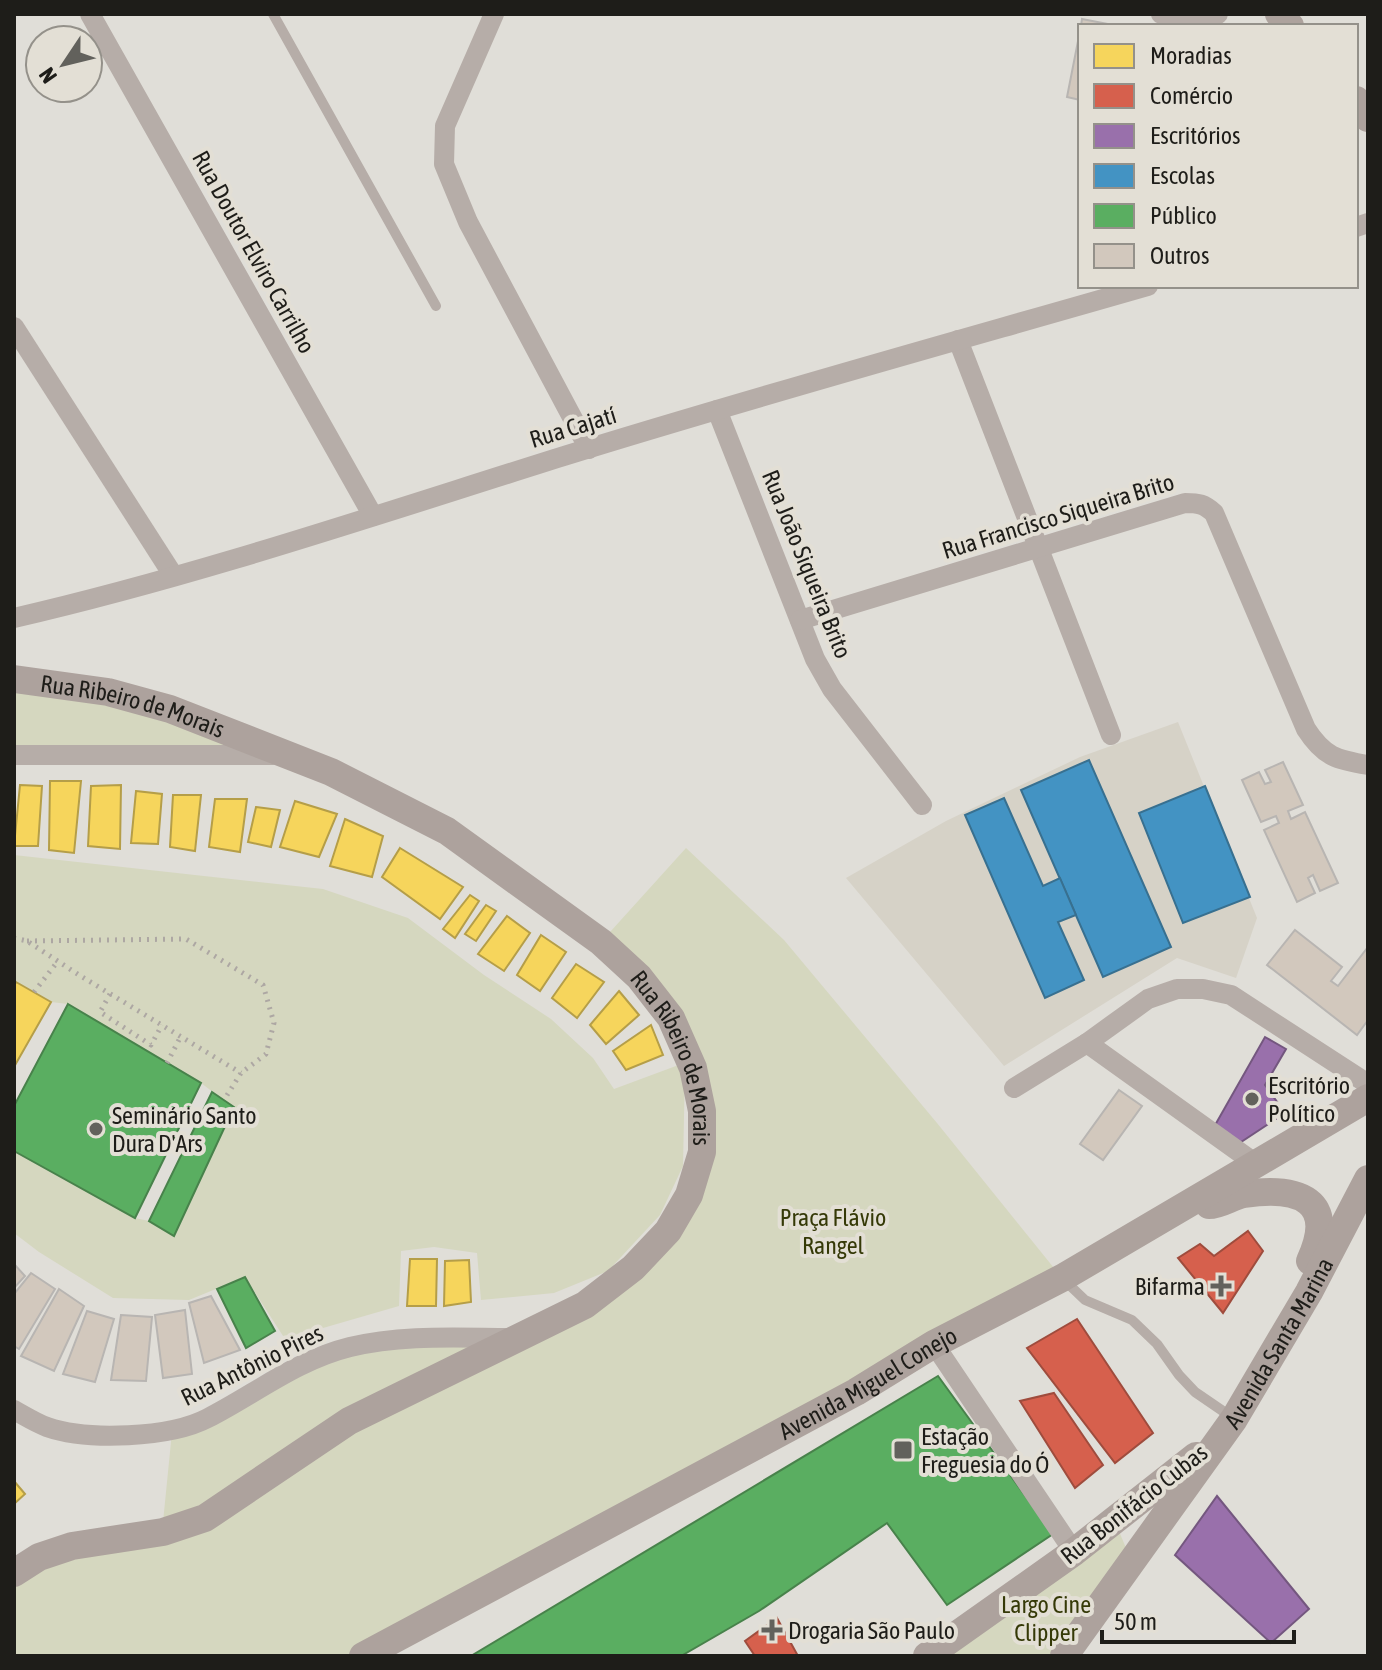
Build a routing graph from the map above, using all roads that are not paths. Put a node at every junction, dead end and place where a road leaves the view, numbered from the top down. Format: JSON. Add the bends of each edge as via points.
{"nodes":[{"id":1,"x":90,"y":14,"type":"edge"},
{"id":2,"x":273,"y":14,"type":"edge"},
{"id":3,"x":494,"y":14,"type":"edge"},
{"id":4,"x":1161,"y":14,"type":"edge"},
{"id":5,"x":1218,"y":14,"type":"edge"},
{"id":6,"x":1141,"y":288,"type":"edge"},
{"id":7,"x":436,"y":306,"type":"dead end"},
{"id":8,"x":14,"y":327,"type":"edge"},
{"id":9,"x":958,"y":340,"type":"junction"},
{"id":10,"x":717,"y":410,"type":"junction"},
{"id":11,"x":589,"y":449,"type":"junction"},
{"id":12,"x":373,"y":516,"type":"junction"},
{"id":13,"x":1038,"y":549,"type":"junction"},
{"id":14,"x":173,"y":575,"type":"junction"},
{"id":15,"x":14,"y":618,"type":"edge"},
{"id":16,"x":800,"y":620,"type":"junction"},
{"id":17,"x":14,"y":679,"type":"edge"},
{"id":18,"x":1111,"y":735,"type":"dead end"},
{"id":19,"x":14,"y":755,"type":"edge"},
{"id":20,"x":289,"y":755,"type":"junction"},
{"id":21,"x":1368,"y":765,"type":"edge"},
{"id":22,"x":922,"y":805,"type":"dead end"},
{"id":23,"x":1087,"y":1043,"type":"junction"},
{"id":24,"x":1368,"y":1084,"type":"edge"},
{"id":25,"x":1014,"y":1088,"type":"dead end"},
{"id":26,"x":1368,"y":1098,"type":"edge"},
{"id":27,"x":1256,"y":1164,"type":"junction"},
{"id":28,"x":1365,"y":1190,"type":"edge"},
{"id":29,"x":1189,"y":1203,"type":"junction"},
{"id":30,"x":1062,"y":1278,"type":"junction"},
{"id":31,"x":1309,"y":1292,"type":"junction"},
{"id":32,"x":518,"y":1338,"type":"junction"},
{"id":33,"x":934,"y":1344,"type":"junction"},
{"id":34,"x":14,"y":1410,"type":"edge"},
{"id":35,"x":1229,"y":1426,"type":"junction"},
{"id":36,"x":1074,"y":1552,"type":"junction"},
{"id":37,"x":14,"y":1573,"type":"edge"},
{"id":38,"x":363,"y":1656,"type":"edge"},
{"id":39,"x":927,"y":1656,"type":"edge"},
{"id":40,"x":1064,"y":1656,"type":"edge"}],
"edges":[{"from":1,"to":12,"type":"street","name":"Rua Doutor Elviro Carrilho"},
{"from":2,"to":7,"type":"lane"},
{"from":3,"to":11,"type":"street","via":[[445,126],[444,164],[468,222]]},
{"from":4,"to":5,"type":"street","via":[[1190,21]]},
{"from":6,"to":9,"type":"street","name":"Rua Cajatí"},
{"from":8,"to":14,"type":"street"},
{"from":9,"to":10,"type":"street","name":"Rua Cajatí"},
{"from":9,"to":13,"type":"street"},
{"from":10,"to":11,"type":"street","name":"Rua Cajatí"},
{"from":10,"to":16,"type":"street","name":"Rua João Siqueira Brito"},
{"from":11,"to":12,"type":"street","name":"Rua Cajatí"},
{"from":12,"to":14,"type":"street","name":"Rua Cajatí"},
{"from":13,"to":16,"type":"street","name":"Rua Francisco Siqueira Brito"},
{"from":13,"to":18,"type":"street"},
{"from":13,"to":21,"type":"street","name":"Rua Francisco Siqueira Brito","via":[[1185,503],[1206,505],[1314,742],[1340,761]]},
{"from":14,"to":15,"type":"street","name":"Rua Cajatí"},
{"from":16,"to":22,"type":"street","name":"Rua João Siqueira Brito","via":[[832,689]]},
{"from":17,"to":20,"type":"main road","name":"Rua Ribeiro de Morais","via":[[108,692],[170,709]]},
{"from":19,"to":20,"type":"street"},
{"from":20,"to":32,"type":"main road","name":"Rua Ribeiro de Morais","via":[[447,831],[601,942],[639,977],[671,1018],[693,1068],[702,1111],[702,1152],[689,1195],[668,1231],[633,1268],[585,1305]]},
{"from":23,"to":24,"type":"street","via":[[1148,999],[1177,989],[1203,989],[1231,995]]},
{"from":23,"to":25,"type":"street"},
{"from":23,"to":27,"type":"street"},
{"from":26,"to":27,"type":"main road","name":"Avenida Miguel Conejo"},
{"from":27,"to":29,"type":"main road","name":"Avenida Miguel Conejo"},
{"from":28,"to":31,"type":"main road","name":"Avenida Santa Marina"},
{"from":29,"to":30,"type":"main road","name":"Avenida Miguel Conejo"},
{"from":29,"to":31,"type":"main road","via":[[1213,1206],[1241,1195],[1278,1192],[1306,1198],[1321,1221],[1305,1273]]},
{"from":30,"to":33,"type":"main road","name":"Avenida Miguel Conejo"},
{"from":30,"to":35,"type":"lane","via":[[1085,1300],[1132,1320]]},
{"from":31,"to":35,"type":"main road","name":"Avenida Santa Marina"},
{"from":32,"to":34,"type":"street","name":"Rua Antônio Pires","via":[[411,1338],[349,1347],[279,1376],[206,1419],[172,1432],[107,1436],[48,1428]]},
{"from":32,"to":37,"type":"main road","name":"Rua Ribeiro de Morais","via":[[349,1421],[205,1518],[163,1532],[72,1546]]},
{"from":33,"to":36,"type":"street"},
{"from":33,"to":38,"type":"main road","name":"Avenida Miguel Conejo","via":[[856,1392]]},
{"from":35,"to":36,"type":"main road","name":"Rua Bonifácio Cubas"},
{"from":35,"to":40,"type":"main road","name":"Avenida Santa Marina"},
{"from":36,"to":39,"type":"main road","name":"Rua Bonifácio Cubas"}]}
